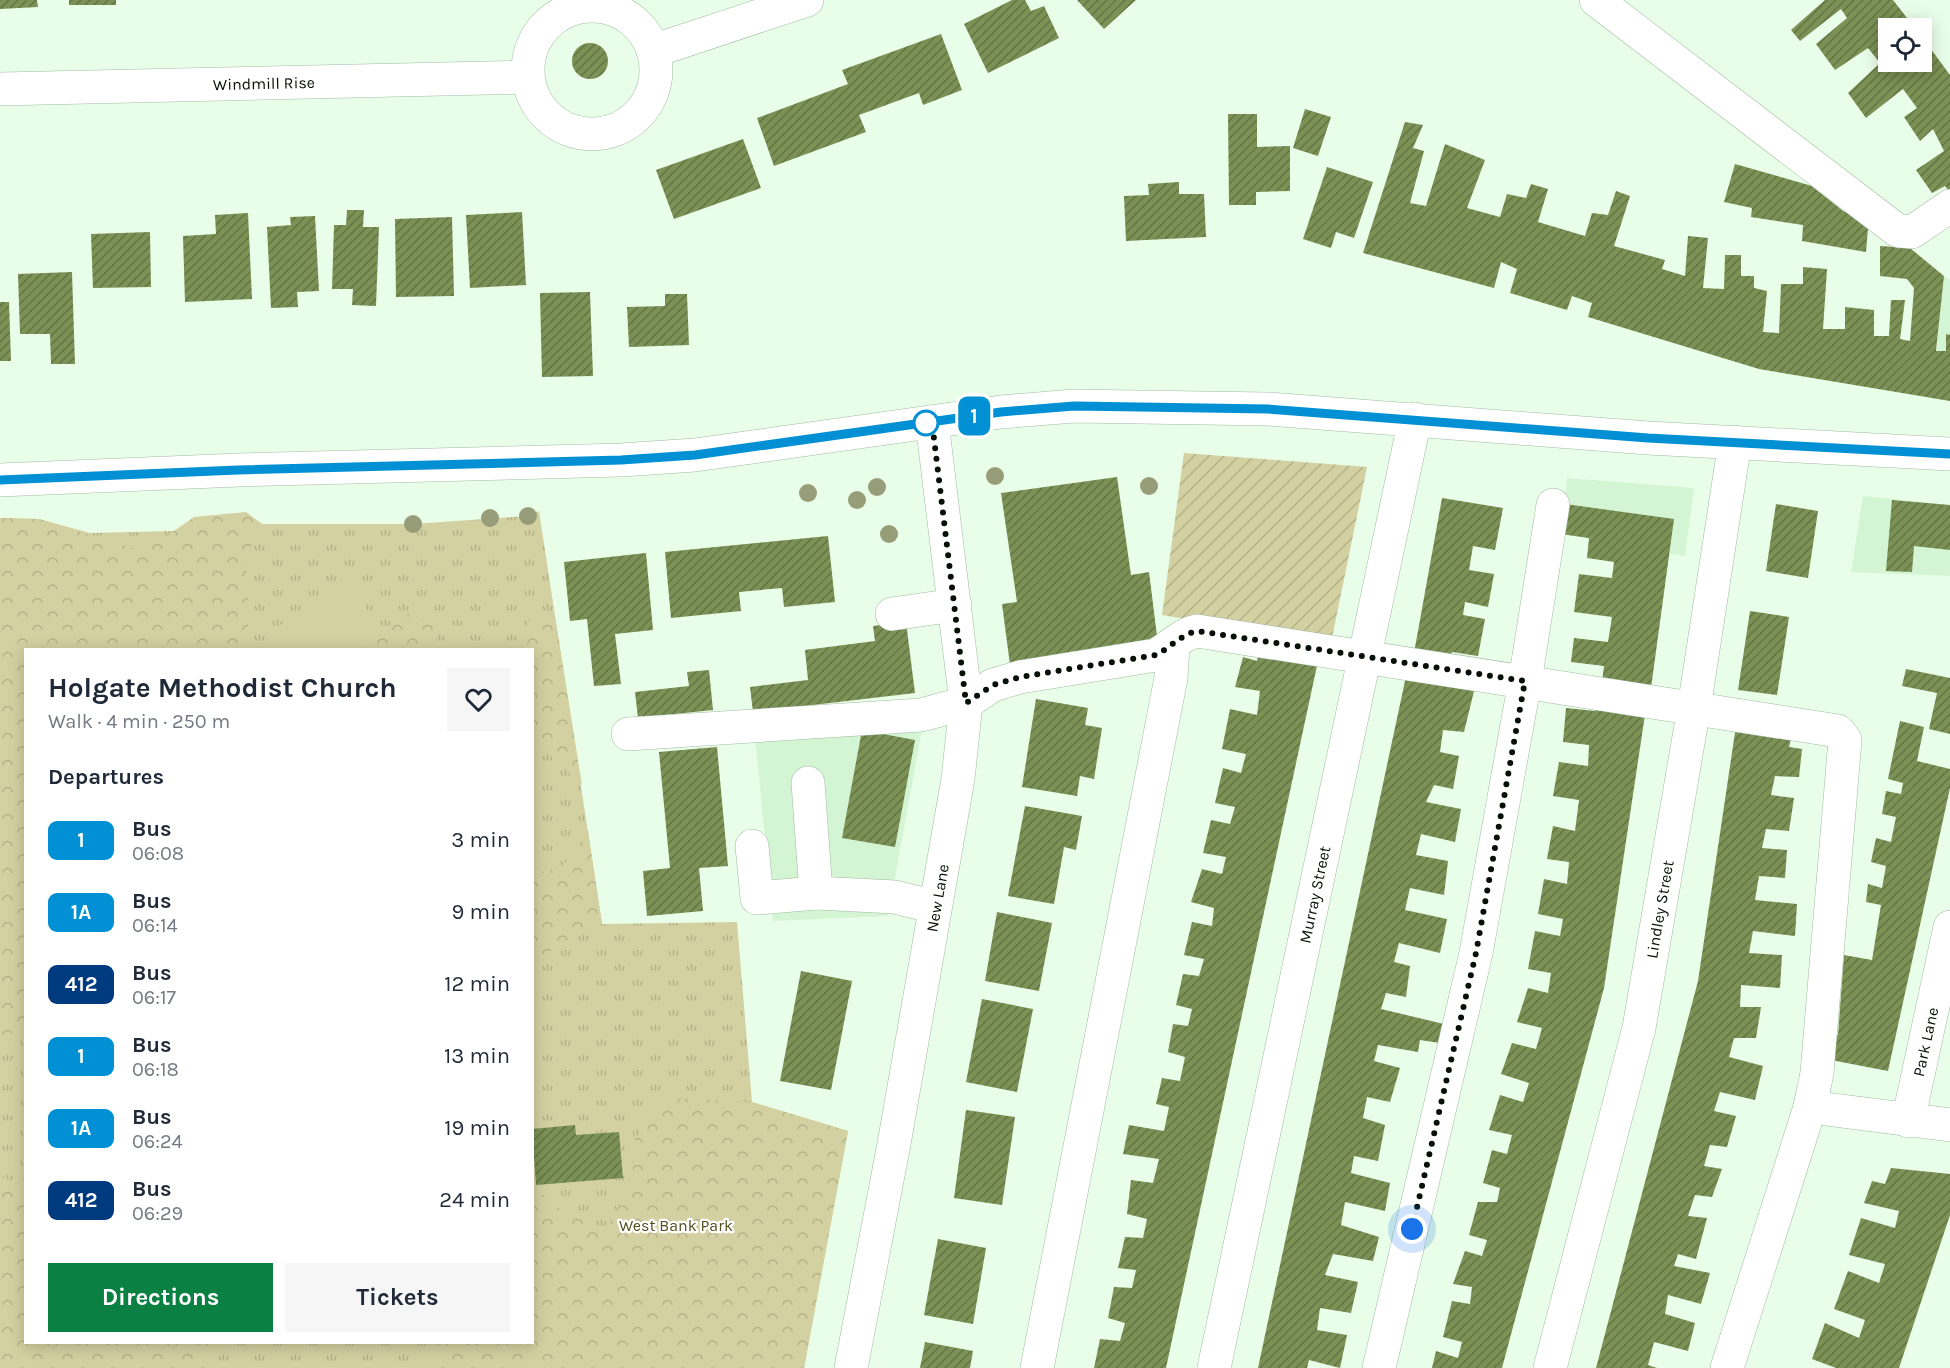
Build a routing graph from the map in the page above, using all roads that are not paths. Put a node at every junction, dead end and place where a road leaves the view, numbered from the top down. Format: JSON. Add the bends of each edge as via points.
{"nodes":[{"id":1,"x":807,"y":0,"type":"edge"},
{"id":2,"x":1596,"y":0,"type":"edge"},
{"id":3,"x":653,"y":51,"type":"junction"},
{"id":4,"x":527,"y":77,"type":"junction"},
{"id":5,"x":0,"y":89,"type":"edge"},
{"id":6,"x":1950,"y":206,"type":"edge"},
{"id":7,"x":1416,"y":419,"type":"junction"},
{"id":8,"x":932,"y":422,"type":"junction"},
{"id":9,"x":1735,"y":442,"type":"junction"},
{"id":10,"x":1950,"y":454,"type":"edge"},
{"id":11,"x":0,"y":480,"type":"edge"},
{"id":12,"x":1553,"y":505,"type":"dead end"},
{"id":13,"x":955,"y":605,"type":"junction"},
{"id":14,"x":892,"y":614,"type":"dead end"},
{"id":15,"x":1173,"y":645,"type":"junction"},
{"id":16,"x":1365,"y":656,"type":"junction"},
{"id":17,"x":1525,"y":681,"type":"junction"},
{"id":18,"x":966,"y":703,"type":"junction"},
{"id":19,"x":1694,"y":708,"type":"junction"},
{"id":20,"x":628,"y":734,"type":"dead end"},
{"id":21,"x":808,"y":783,"type":"dead end"},
{"id":22,"x":752,"y":846,"type":"dead end"},
{"id":23,"x":816,"y":893,"type":"junction"},
{"id":24,"x":935,"y":907,"type":"junction"},
{"id":25,"x":1950,"y":927,"type":"edge"},
{"id":26,"x":1810,"y":1107,"type":"junction"},
{"id":27,"x":1908,"y":1121,"type":"junction"},
{"id":28,"x":1950,"y":1125,"type":"edge"},
{"id":29,"x":851,"y":1368,"type":"edge"},
{"id":30,"x":1037,"y":1368,"type":"edge"},
{"id":31,"x":1214,"y":1368,"type":"edge"},
{"id":32,"x":1379,"y":1368,"type":"edge"},
{"id":33,"x":1550,"y":1368,"type":"edge"},
{"id":34,"x":1727,"y":1368,"type":"edge"}],
"edges":[{"from":1,"to":3,"type":"street"},
{"from":2,"to":6,"type":"street","via":[[1898,231],[1912,232]]},
{"from":3,"to":4,"type":"street","via":[[644,32],[629,17],[610,8],[579,8],[550,20],[536,37]]},
{"from":3,"to":4,"type":"street","via":[[656,70],[645,106],[632,121],[596,134],[558,125],[543,113],[532,96]]},
{"from":4,"to":5,"type":"street","name":"Windmill Rise"},
{"from":7,"to":8,"type":"street","via":[[1268,409],[1074,406]]},
{"from":7,"to":9,"type":"street"},
{"from":7,"to":16,"type":"street","name":"Murray Street"},
{"from":8,"to":11,"type":"street","via":[[695,455],[621,460]]},
{"from":8,"to":13,"type":"street","name":"New Lane"},
{"from":9,"to":10,"type":"street"},
{"from":9,"to":19,"type":"street","name":"Lindley Street"},
{"from":12,"to":17,"type":"street"},
{"from":13,"to":14,"type":"street"},
{"from":13,"to":18,"type":"street","name":"New Lane"},
{"from":15,"to":16,"type":"street","via":[[1186,633],[1197,631]]},
{"from":15,"to":18,"type":"street","via":[[1156,655],[1020,677],[993,685]]},
{"from":15,"to":30,"type":"street","via":[[1171,678]]},
{"from":16,"to":17,"type":"street"},
{"from":16,"to":31,"type":"street","name":"Murray Street"},
{"from":17,"to":19,"type":"street"},
{"from":17,"to":32,"type":"street","via":[[1476,953]]},
{"from":18,"to":20,"type":"street","via":[[921,715]]},
{"from":18,"to":24,"type":"street","name":"New Lane","via":[[958,779]]},
{"from":19,"to":26,"type":"street","via":[[1838,731],[1845,740],[1817,1073]]},
{"from":19,"to":33,"type":"street","name":"Lindley Street","via":[[1639,1028]]},
{"from":21,"to":23,"type":"street"},
{"from":22,"to":23,"type":"street","via":[[757,898]]},
{"from":23,"to":24,"type":"street","via":[[895,897]]},
{"from":24,"to":29,"type":"street","name":"New Lane"},
{"from":25,"to":27,"type":"street","name":"Park Lane"},
{"from":26,"to":27,"type":"street"},
{"from":26,"to":34,"type":"street"},
{"from":27,"to":28,"type":"street"}]}
